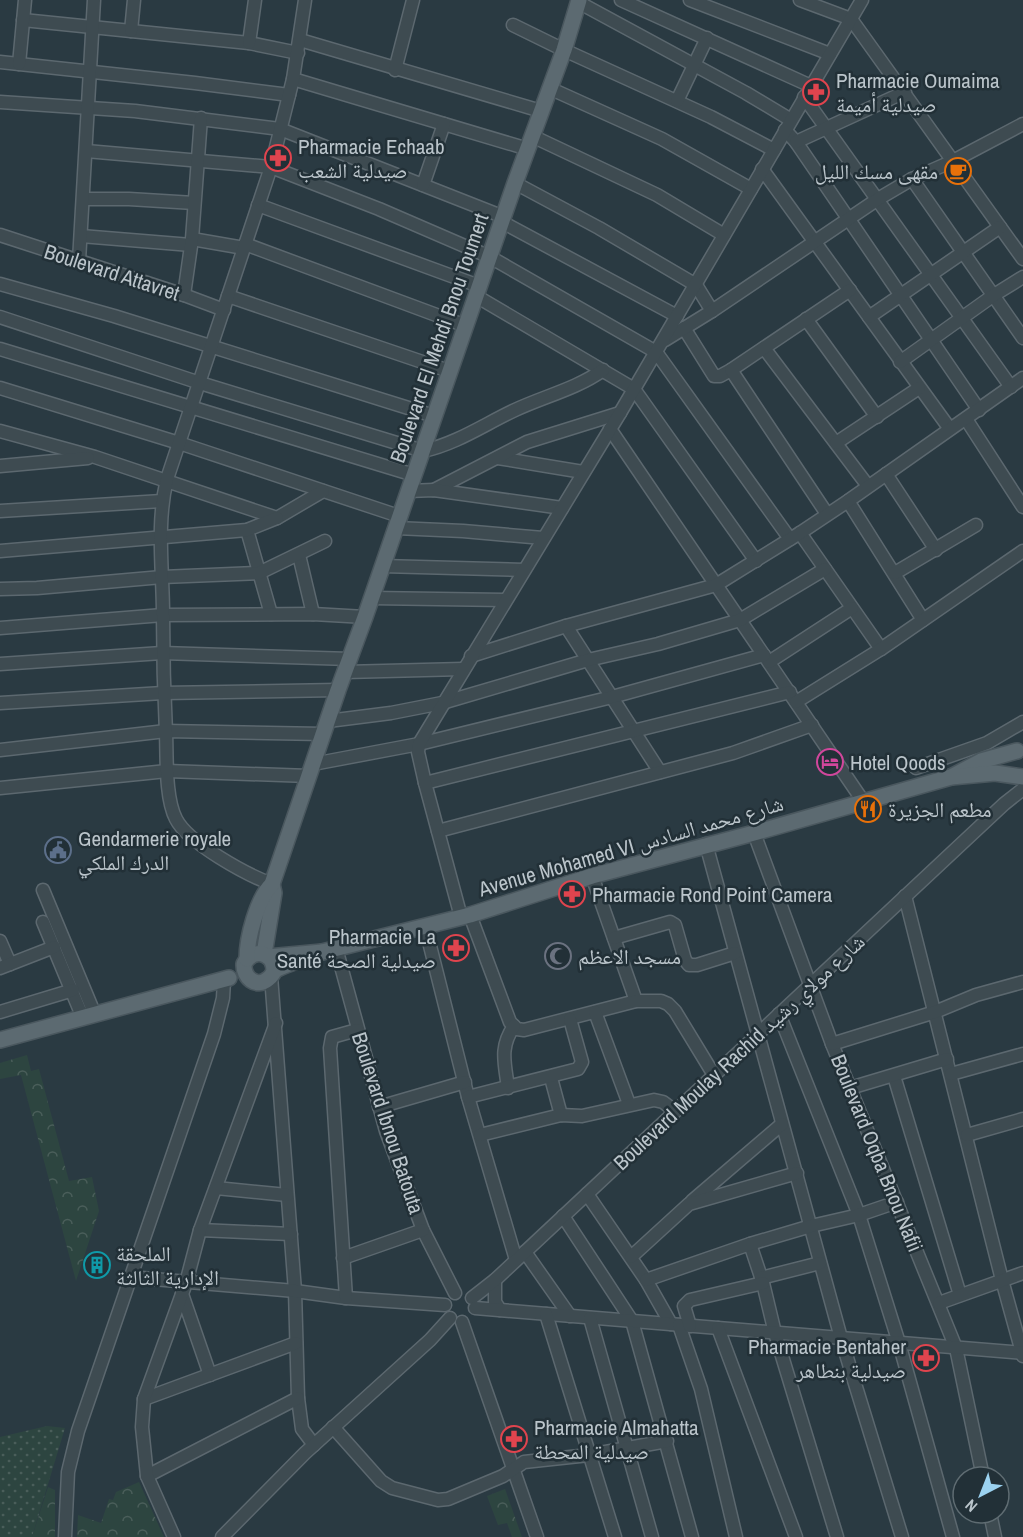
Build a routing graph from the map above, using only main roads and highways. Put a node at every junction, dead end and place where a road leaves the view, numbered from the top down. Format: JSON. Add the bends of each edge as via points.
{"nodes":[{"id":1,"x":579,"y":1,"type":"edge"},
{"id":2,"x":1020,"y":748,"type":"edge"},
{"id":3,"x":951,"y":777,"type":"junction"},
{"id":4,"x":1020,"y":782,"type":"edge"},
{"id":5,"x":272,"y":884,"type":"junction"},
{"id":6,"x":246,"y":961,"type":"junction"},
{"id":7,"x":269,"y":964,"type":"junction"},
{"id":8,"x":226,"y":979,"type":"junction"},
{"id":9,"x":252,"y":981,"type":"junction"},
{"id":10,"x":0,"y":1040,"type":"edge"}],
"edges":[{"from":1,"to":5,"type":"main road","name":"Boulevard El Mehdi Bnou Toumert"},
{"from":2,"to":3,"type":"main road","name":"Avenue Mohamed VI شارع محمد السادس","via":[[981,761]]},
{"from":2,"to":4,"type":"main road","via":[[1013,760]]},
{"from":3,"to":4,"type":"main road","name":"Avenue Mohamed VI شارع محمد السادس","via":[[995,773]]},
{"from":3,"to":7,"type":"main road","name":"Avenue Mohamed VI شارع محمد السادس","via":[[592,876],[465,916]]},
{"from":5,"to":6,"type":"main road","via":[[251,928]]},
{"from":5,"to":7,"type":"main road"},
{"from":6,"to":7,"type":"main road","name":"Avenue Mohamed VI شارع محمد السادس","via":[[254,954]]},
{"from":6,"to":8,"type":"main road","name":"Avenue Mohamed VI شارع محمد السادس"},
{"from":6,"to":9,"type":"main road","via":[[245,975]]},
{"from":7,"to":9,"type":"main road","name":"Avenue Mohamed VI شارع محمد السادس","via":[[267,981]]},
{"from":8,"to":9,"type":"main road","name":"Avenue Mohamed VI شارع محمد السادس"},
{"from":8,"to":10,"type":"main road","name":"Avenue Mohamed VI شارع محمد السادس"}]}
